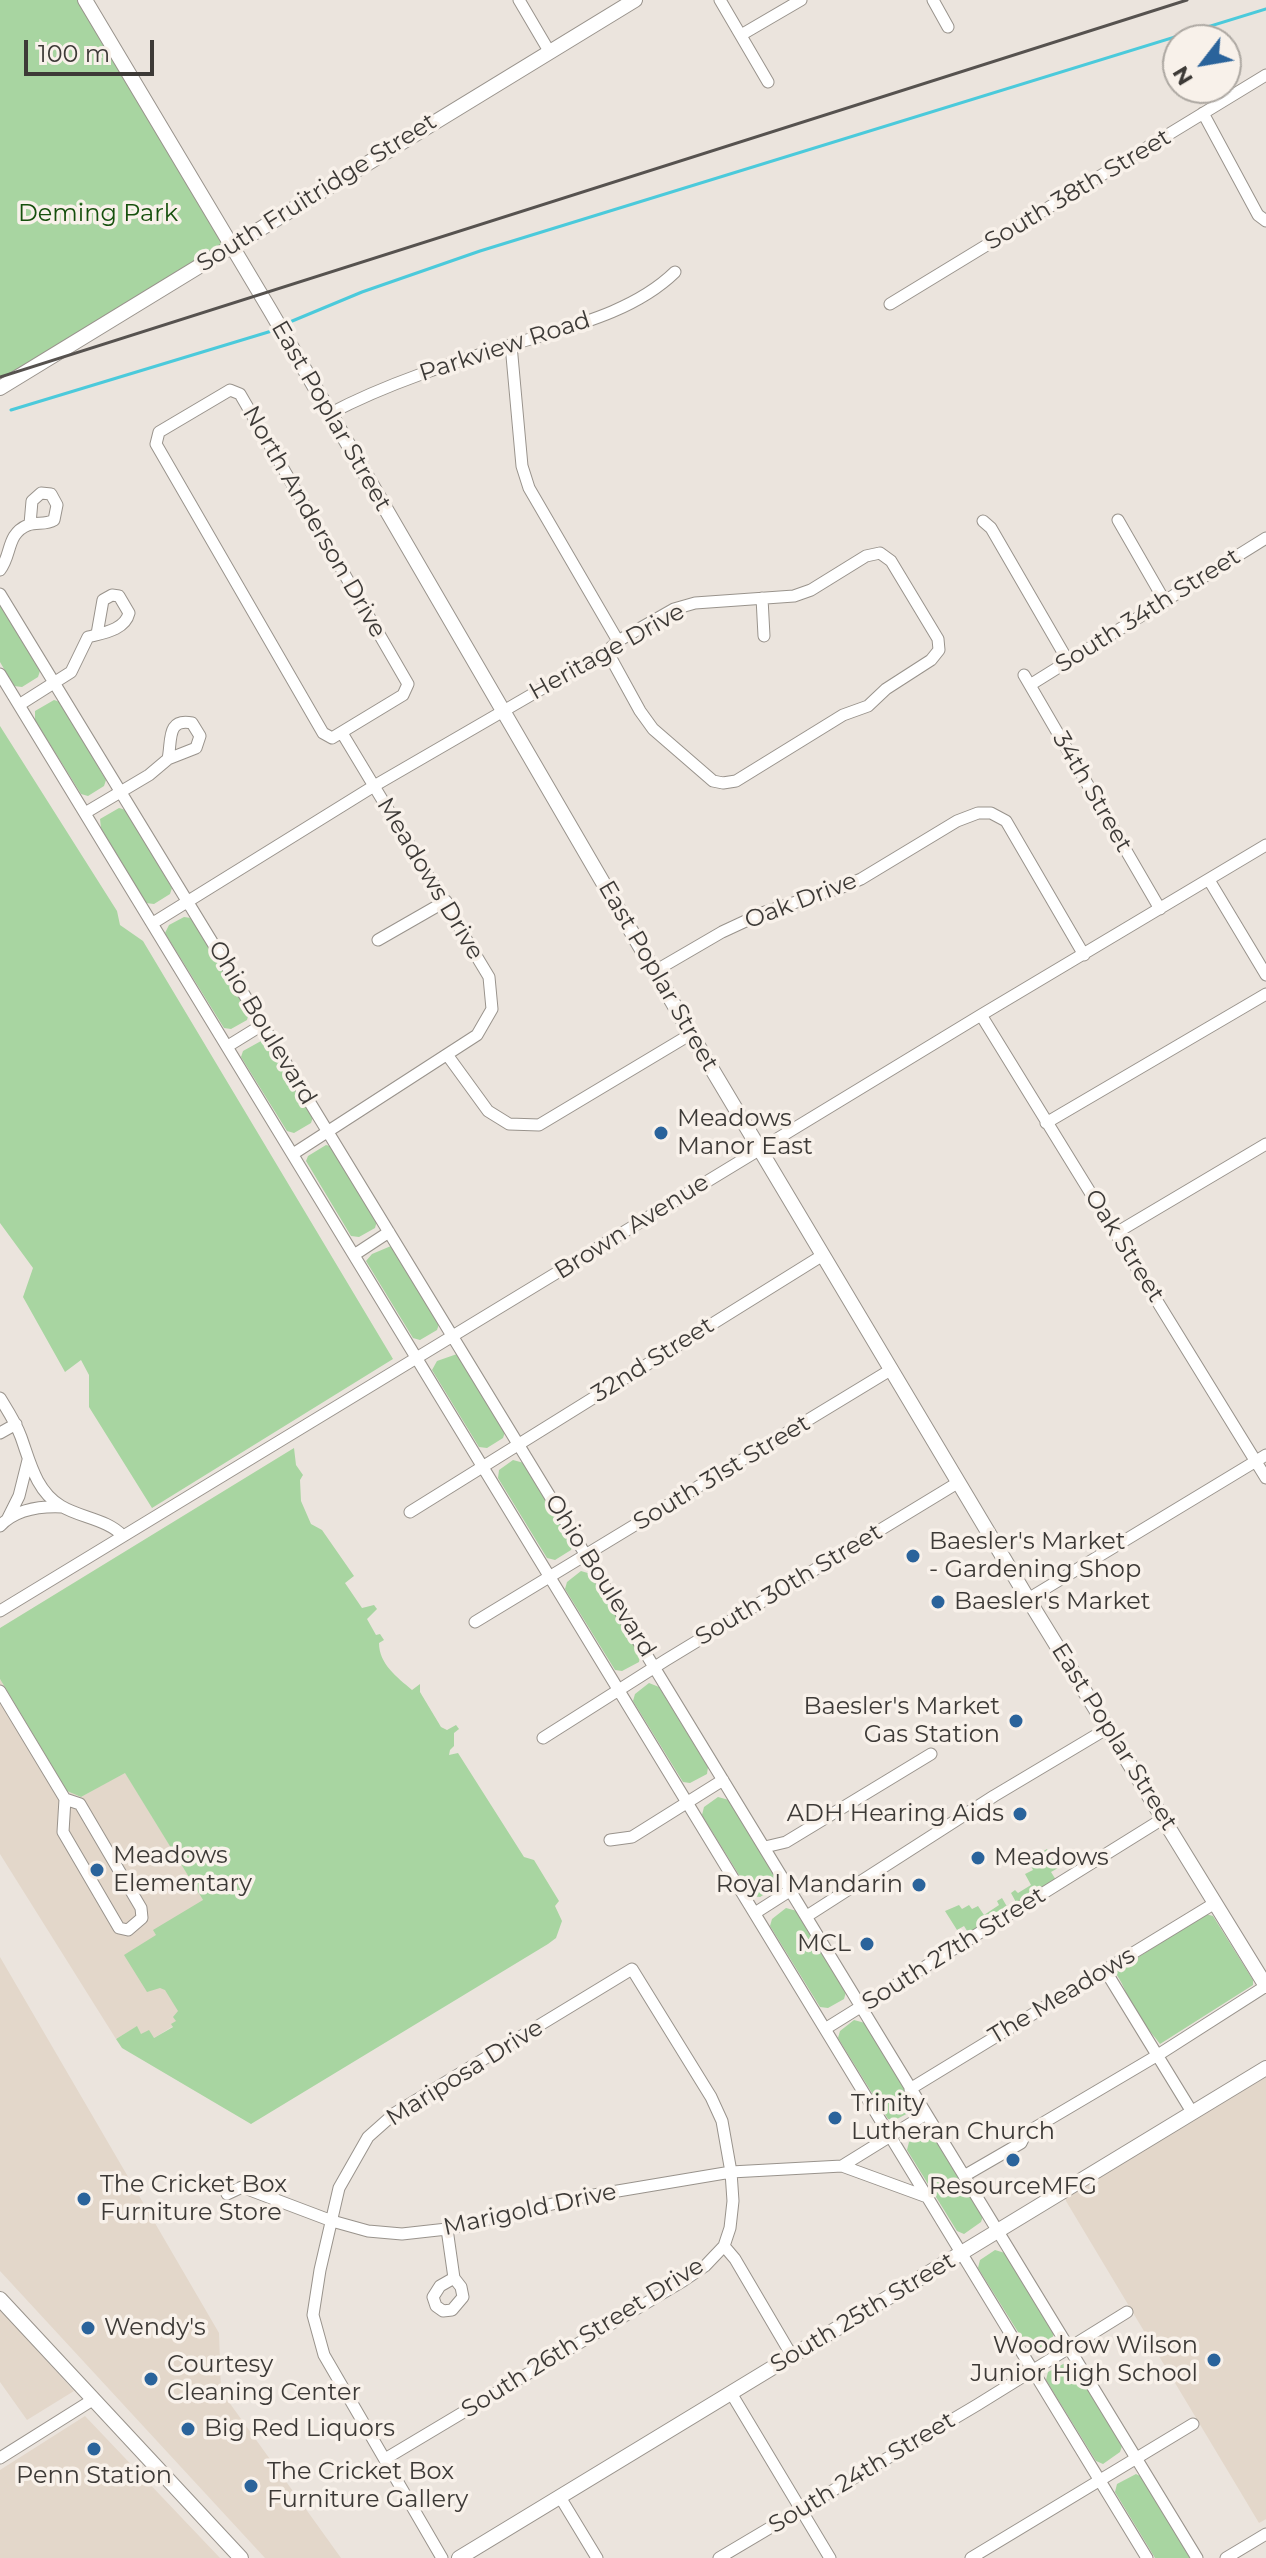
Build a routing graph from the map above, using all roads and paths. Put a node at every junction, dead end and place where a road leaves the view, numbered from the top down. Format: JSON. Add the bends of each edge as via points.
{"nodes":[{"id":1,"x":85,"y":0,"type":"edge"},
{"id":2,"x":519,"y":0,"type":"edge"},
{"id":3,"x":635,"y":0,"type":"edge"},
{"id":4,"x":720,"y":0,"type":"edge"},
{"id":5,"x":801,"y":0,"type":"edge"},
{"id":6,"x":933,"y":0,"type":"edge"},
{"id":7,"x":948,"y":27,"type":"dead end"},
{"id":8,"x":741,"y":35,"type":"junction"},
{"id":9,"x":549,"y":51,"type":"junction"},
{"id":10,"x":1266,"y":75,"type":"edge"},
{"id":11,"x":768,"y":82,"type":"dead end"},
{"id":12,"x":1203,"y":113,"type":"junction"},
{"id":13,"x":1266,"y":221,"type":"edge"},
{"id":14,"x":232,"y":245,"type":"junction"},
{"id":15,"x":675,"y":272,"type":"dead end"},
{"id":16,"x":890,"y":304,"type":"dead end"},
{"id":17,"x":511,"y":345,"type":"junction"},
{"id":18,"x":0,"y":388,"type":"edge"},
{"id":19,"x":329,"y":414,"type":"junction"},
{"id":20,"x":1118,"y":520,"type":"dead end"},
{"id":21,"x":983,"y":521,"type":"dead end"},
{"id":22,"x":30,"y":524,"type":"dead end"},
{"id":23,"x":1266,"y":538,"type":"edge"},
{"id":24,"x":0,"y":570,"type":"edge"},
{"id":25,"x":0,"y":594,"type":"edge"},
{"id":26,"x":762,"y":598,"type":"junction"},
{"id":27,"x":1164,"y":600,"type":"junction"},
{"id":28,"x":97,"y":634,"type":"dead end"},
{"id":29,"x":764,"y":636,"type":"dead end"},
{"id":30,"x":618,"y":641,"type":"junction"},
{"id":31,"x":607,"y":651,"type":"junction"},
{"id":32,"x":1068,"y":661,"type":"junction"},
{"id":33,"x":0,"y":674,"type":"edge"},
{"id":34,"x":1027,"y":680,"type":"joint"},
{"id":35,"x":54,"y":682,"type":"junction"},
{"id":36,"x":19,"y":705,"type":"junction"},
{"id":37,"x":504,"y":710,"type":"junction"},
{"id":38,"x":342,"y":733,"type":"junction"},
{"id":39,"x":168,"y":759,"type":"dead end"},
{"id":40,"x":374,"y":786,"type":"junction"},
{"id":41,"x":121,"y":792,"type":"junction"},
{"id":42,"x":85,"y":813,"type":"junction"},
{"id":43,"x":1266,"y":845,"type":"edge"},
{"id":44,"x":1209,"y":880,"type":"junction"},
{"id":45,"x":188,"y":901,"type":"junction"},
{"id":46,"x":446,"y":901,"type":"junction"},
{"id":47,"x":1160,"y":909,"type":"junction"},
{"id":48,"x":153,"y":923,"type":"junction"},
{"id":49,"x":378,"y":940,"type":"dead end"},
{"id":50,"x":1084,"y":955,"type":"junction"},
{"id":51,"x":655,"y":971,"type":"junction"},
{"id":52,"x":1266,"y":975,"type":"edge"},
{"id":53,"x":1266,"y":994,"type":"edge"},
{"id":54,"x":981,"y":1015,"type":"junction"},
{"id":55,"x":262,"y":1025,"type":"junction"},
{"id":56,"x":691,"y":1034,"type":"junction"},
{"id":57,"x":228,"y":1046,"type":"junction"},
{"id":58,"x":448,"y":1056,"type":"junction"},
{"id":59,"x":1046,"y":1123,"type":"junction"},
{"id":60,"x":328,"y":1132,"type":"junction"},
{"id":61,"x":1266,"y":1144,"type":"edge"},
{"id":62,"x":760,"y":1149,"type":"junction"},
{"id":63,"x":293,"y":1154,"type":"junction"},
{"id":64,"x":389,"y":1232,"type":"junction"},
{"id":65,"x":1116,"y":1233,"type":"junction"},
{"id":66,"x":354,"y":1255,"type":"junction"},
{"id":67,"x":823,"y":1255,"type":"junction"},
{"id":68,"x":453,"y":1338,"type":"junction"},
{"id":69,"x":418,"y":1359,"type":"junction"},
{"id":70,"x":892,"y":1369,"type":"junction"},
{"id":71,"x":2,"y":1404,"type":"edge"},
{"id":72,"x":16,"y":1424,"type":"junction"},
{"id":73,"x":0,"y":1433,"type":"edge"},
{"id":74,"x":519,"y":1444,"type":"junction"},
{"id":75,"x":1261,"y":1458,"type":"edge"},
{"id":76,"x":28,"y":1460,"type":"junction"},
{"id":77,"x":483,"y":1465,"type":"junction"},
{"id":78,"x":1266,"y":1478,"type":"edge"},
{"id":79,"x":959,"y":1482,"type":"junction"},
{"id":80,"x":62,"y":1507,"type":"junction"},
{"id":81,"x":410,"y":1512,"type":"dead end"},
{"id":82,"x":4,"y":1522,"type":"edge"},
{"id":83,"x":123,"y":1536,"type":"junction"},
{"id":84,"x":587,"y":1555,"type":"junction"},
{"id":85,"x":552,"y":1577,"type":"junction"},
{"id":86,"x":1028,"y":1599,"type":"junction"},
{"id":87,"x":0,"y":1611,"type":"edge"},
{"id":88,"x":475,"y":1622,"type":"dead end"},
{"id":89,"x":655,"y":1667,"type":"junction"},
{"id":90,"x":619,"y":1689,"type":"junction"},
{"id":91,"x":0,"y":1691,"type":"edge"},
{"id":92,"x":1108,"y":1728,"type":"junction"},
{"id":93,"x":543,"y":1738,"type":"dead end"},
{"id":94,"x":931,"y":1754,"type":"dead end"},
{"id":95,"x":723,"y":1780,"type":"junction"},
{"id":96,"x":65,"y":1799,"type":"junction"},
{"id":97,"x":688,"y":1802,"type":"junction"},
{"id":98,"x":1164,"y":1818,"type":"junction"},
{"id":99,"x":610,"y":1840,"type":"dead end"},
{"id":100,"x":765,"y":1847,"type":"junction"},
{"id":101,"x":791,"y":1890,"type":"junction"},
{"id":102,"x":1215,"y":1903,"type":"junction"},
{"id":103,"x":755,"y":1913,"type":"junction"},
{"id":104,"x":807,"y":1916,"type":"junction"},
{"id":105,"x":632,"y":1969,"type":"joint"},
{"id":106,"x":1105,"y":1970,"type":"junction"},
{"id":107,"x":1266,"y":1986,"type":"edge"},
{"id":108,"x":860,"y":2007,"type":"junction"},
{"id":109,"x":825,"y":2029,"type":"junction"},
{"id":110,"x":1158,"y":2055,"type":"junction"},
{"id":111,"x":1266,"y":2068,"type":"edge"},
{"id":112,"x":910,"y":2089,"type":"junction"},
{"id":113,"x":1192,"y":2112,"type":"junction"},
{"id":114,"x":926,"y":2114,"type":"junction"},
{"id":115,"x":890,"y":2136,"type":"junction"},
{"id":116,"x":842,"y":2166,"type":"junction"},
{"id":117,"x":731,"y":2172,"type":"junction"},
{"id":118,"x":964,"y":2176,"type":"junction"},
{"id":119,"x":227,"y":2194,"type":"dead end"},
{"id":120,"x":927,"y":2197,"type":"junction"},
{"id":121,"x":332,"y":2221,"type":"junction"},
{"id":122,"x":447,"y":2229,"type":"junction"},
{"id":123,"x":997,"y":2231,"type":"junction"},
{"id":124,"x":724,"y":2246,"type":"junction"},
{"id":125,"x":962,"y":2253,"type":"junction"},
{"id":126,"x":454,"y":2278,"type":"dead end"},
{"id":127,"x":0,"y":2299,"type":"edge"},
{"id":128,"x":1127,"y":2312,"type":"dead end"},
{"id":129,"x":1068,"y":2347,"type":"junction"},
{"id":130,"x":792,"y":2356,"type":"junction"},
{"id":131,"x":1032,"y":2369,"type":"junction"},
{"id":132,"x":731,"y":2393,"type":"junction"},
{"id":133,"x":94,"y":2399,"type":"junction"},
{"id":134,"x":1193,"y":2424,"type":"dead end"},
{"id":135,"x":0,"y":2458,"type":"edge"},
{"id":136,"x":385,"y":2459,"type":"junction"},
{"id":137,"x":1137,"y":2459,"type":"junction"},
{"id":138,"x":1100,"y":2481,"type":"junction"},
{"id":139,"x":560,"y":2497,"type":"junction"},
{"id":140,"x":801,"y":2509,"type":"junction"},
{"id":141,"x":1266,"y":2534,"type":"edge"},
{"id":142,"x":241,"y":2558,"type":"edge"},
{"id":143,"x":442,"y":2558,"type":"edge"},
{"id":144,"x":459,"y":2558,"type":"edge"},
{"id":145,"x":597,"y":2558,"type":"edge"},
{"id":146,"x":719,"y":2558,"type":"edge"},
{"id":147,"x":830,"y":2558,"type":"edge"},
{"id":148,"x":971,"y":2558,"type":"edge"},
{"id":149,"x":1147,"y":2558,"type":"edge"},
{"id":150,"x":1197,"y":2558,"type":"edge"},
{"id":151,"x":1226,"y":2558,"type":"edge"}],
"edges":[{"from":1,"to":14,"type":"main road","name":"East Poplar Street"},
{"from":2,"to":9,"type":"street"},
{"from":3,"to":9,"type":"main road","name":"South Fruitridge Street"},
{"from":4,"to":8,"type":"street"},
{"from":5,"to":8,"type":"street"},
{"from":6,"to":7,"type":"street"},
{"from":8,"to":11,"type":"street"},
{"from":9,"to":14,"type":"main road","name":"South Fruitridge Street"},
{"from":10,"to":12,"type":"street","name":"South 38th Street"},
{"from":12,"to":13,"type":"street"},
{"from":12,"to":16,"type":"street","name":"South 38th Street"},
{"from":14,"to":18,"type":"main road","name":"South Fruitridge Street"},
{"from":14,"to":19,"type":"main road","name":"East Poplar Street"},
{"from":15,"to":17,"type":"street","name":"Parkview Road","via":[[658,288],[611,311]]},
{"from":17,"to":19,"type":"street","name":"Parkview Road","via":[[375,390]]},
{"from":17,"to":30,"type":"street","via":[[522,466],[529,488]]},
{"from":19,"to":37,"type":"main road","name":"East Poplar Street"},
{"from":20,"to":27,"type":"street"},
{"from":21,"to":32,"type":"street"},
{"from":22,"to":24,"type":"street","via":[[12,538]]},
{"from":23,"to":27,"type":"street","name":"South 34th Street"},
{"from":25,"to":35,"type":"street","name":"Ohio Boulevard"},
{"from":26,"to":29,"type":"street"},
{"from":26,"to":30,"type":"street","name":"Heritage Drive","via":[[674,609]]},
{"from":26,"to":31,"type":"street","name":"Heritage Drive","via":[[811,590],[880,553],[899,574],[938,639],[939,650],[868,706],[843,715],[736,781],[723,783],[713,781],[653,729]]},
{"from":27,"to":32,"type":"street","name":"South 34th Street"},
{"from":28,"to":35,"type":"street","via":[[83,643],[71,672]]},
{"from":30,"to":31,"type":"street","name":"Heritage Drive"},
{"from":31,"to":37,"type":"street","name":"Heritage Drive"},
{"from":32,"to":34,"type":"street","name":"South 34th Street"},
{"from":33,"to":36,"type":"street","name":"Ohio Boulevard"},
{"from":34,"to":47,"type":"street","name":"34th Street"},
{"from":35,"to":36,"type":"street"},
{"from":35,"to":41,"type":"street","name":"Ohio Boulevard"},
{"from":36,"to":42,"type":"street","name":"Ohio Boulevard"},
{"from":37,"to":40,"type":"street","name":"Heritage Drive"},
{"from":37,"to":51,"type":"main road","name":"East Poplar Street"},
{"from":38,"to":38,"type":"street","name":"North Anderson Drive","via":[[403,695],[408,684],[240,394],[230,390],[159,432],[156,444],[323,733],[332,738]]},
{"from":38,"to":40,"type":"street","name":"North Anderson Drive"},
{"from":39,"to":41,"type":"street"},
{"from":40,"to":45,"type":"street","name":"Heritage Drive"},
{"from":40,"to":46,"type":"street","name":"Meadows Drive"},
{"from":41,"to":42,"type":"street"},
{"from":41,"to":45,"type":"street","name":"Ohio Boulevard"},
{"from":42,"to":48,"type":"street","name":"Ohio Boulevard"},
{"from":43,"to":44,"type":"street","name":"Brown Avenue"},
{"from":44,"to":47,"type":"street","name":"Brown Avenue"},
{"from":44,"to":52,"type":"street"},
{"from":45,"to":48,"type":"street","name":"Heritage Drive"},
{"from":45,"to":55,"type":"street","name":"Ohio Boulevard"},
{"from":46,"to":49,"type":"street"},
{"from":46,"to":58,"type":"street","name":"Meadows Drive","via":[[489,977],[492,1009],[477,1035]]},
{"from":47,"to":50,"type":"street","name":"Brown Avenue"},
{"from":48,"to":57,"type":"street","name":"Ohio Boulevard"},
{"from":50,"to":51,"type":"street","name":"Oak Drive","via":[[1006,821],[978,813],[840,888],[765,912]]},
{"from":50,"to":54,"type":"street","name":"Brown Avenue"},
{"from":51,"to":56,"type":"main road","name":"East Poplar Street"},
{"from":53,"to":59,"type":"street"},
{"from":54,"to":59,"type":"street","name":"Oak Street"},
{"from":54,"to":62,"type":"street","name":"Brown Avenue"},
{"from":55,"to":57,"type":"street"},
{"from":55,"to":60,"type":"street","name":"Ohio Boulevard"},
{"from":56,"to":58,"type":"street","via":[[539,1125],[509,1124],[488,1111]]},
{"from":56,"to":62,"type":"main road","name":"East Poplar Street"},
{"from":57,"to":63,"type":"street","name":"Ohio Boulevard"},
{"from":58,"to":60,"type":"street","name":"Meadows Drive"},
{"from":59,"to":65,"type":"street","name":"Oak Street"},
{"from":60,"to":63,"type":"street","name":"Meadows Drive"},
{"from":60,"to":64,"type":"street","name":"Ohio Boulevard"},
{"from":61,"to":65,"type":"street"},
{"from":62,"to":67,"type":"main road","name":"East Poplar Street"},
{"from":62,"to":68,"type":"street","name":"Brown Avenue"},
{"from":63,"to":66,"type":"street","name":"Ohio Boulevard"},
{"from":64,"to":66,"type":"street"},
{"from":64,"to":68,"type":"street","name":"Ohio Boulevard"},
{"from":65,"to":75,"type":"street","name":"Oak Street"},
{"from":66,"to":69,"type":"street","name":"Ohio Boulevard"},
{"from":67,"to":70,"type":"main road","name":"East Poplar Street"},
{"from":67,"to":74,"type":"street","name":"32nd Street"},
{"from":68,"to":69,"type":"street","name":"Brown Avenue"},
{"from":68,"to":74,"type":"street","name":"Ohio Boulevard"},
{"from":69,"to":77,"type":"street","name":"Ohio Boulevard"},
{"from":69,"to":83,"type":"street","name":"Brown Avenue"},
{"from":70,"to":79,"type":"main road","name":"East Poplar Street"},
{"from":70,"to":84,"type":"street","name":"South 31st Street"},
{"from":71,"to":72,"type":"street"},
{"from":72,"to":73,"type":"street"},
{"from":72,"to":76,"type":"street"},
{"from":74,"to":77,"type":"street","name":"32nd Street"},
{"from":74,"to":84,"type":"street","name":"Ohio Boulevard"},
{"from":75,"to":78,"type":"street","name":"Oak Street"},
{"from":75,"to":86,"type":"street"},
{"from":76,"to":80,"type":"street","via":[[46,1493]]},
{"from":76,"to":82,"type":"street","via":[[19,1496]]},
{"from":77,"to":81,"type":"street","name":"32nd Street"},
{"from":77,"to":85,"type":"street","name":"Ohio Boulevard"},
{"from":79,"to":86,"type":"main road","name":"East Poplar Street"},
{"from":79,"to":89,"type":"street","name":"South 30th Street"},
{"from":80,"to":82,"type":"street","via":[[37,1507]]},
{"from":80,"to":83,"type":"street"},
{"from":83,"to":87,"type":"street","name":"Brown Avenue"},
{"from":84,"to":85,"type":"street","name":"South 31st Street"},
{"from":84,"to":89,"type":"street","name":"Ohio Boulevard"},
{"from":85,"to":88,"type":"street","name":"South 31st Street"},
{"from":85,"to":90,"type":"street","name":"Ohio Boulevard"},
{"from":86,"to":92,"type":"main road","name":"East Poplar Street"},
{"from":89,"to":90,"type":"street","name":"South 30th Street"},
{"from":89,"to":95,"type":"street","name":"Ohio Boulevard"},
{"from":90,"to":93,"type":"street","name":"South 30th Street"},
{"from":90,"to":97,"type":"street","name":"Ohio Boulevard"},
{"from":91,"to":96,"type":"street"},
{"from":92,"to":98,"type":"main road","name":"East Poplar Street"},
{"from":92,"to":104,"type":"street"},
{"from":94,"to":100,"type":"street","via":[[786,1842]]},
{"from":95,"to":97,"type":"street"},
{"from":95,"to":100,"type":"street","name":"Ohio Boulevard"},
{"from":96,"to":96,"type":"street","via":[[63,1832],[119,1928],[128,1930],[142,1918],[141,1908],[80,1804]]},
{"from":97,"to":99,"type":"street","via":[[632,1837]]},
{"from":97,"to":103,"type":"street","name":"Ohio Boulevard"},
{"from":98,"to":102,"type":"main road","name":"East Poplar Street"},
{"from":98,"to":108,"type":"street","name":"South 27th Street"},
{"from":100,"to":101,"type":"street","name":"Ohio Boulevard"},
{"from":101,"to":103,"type":"street"},
{"from":101,"to":104,"type":"street","name":"Ohio Boulevard"},
{"from":102,"to":106,"type":"street","name":"The Meadows"},
{"from":102,"to":107,"type":"main road","name":"East Poplar Street"},
{"from":103,"to":109,"type":"street","name":"Ohio Boulevard"},
{"from":104,"to":108,"type":"street","name":"Ohio Boulevard"},
{"from":105,"to":117,"type":"street","name":"South 26th Street Drive","via":[[711,2097],[722,2121]]},
{"from":105,"to":121,"type":"street","name":"Mariposa Drive","via":[[395,2113],[368,2137],[352,2163],[339,2188]]},
{"from":106,"to":110,"type":"street"},
{"from":106,"to":112,"type":"street","name":"The Meadows"},
{"from":107,"to":110,"type":"street"},
{"from":108,"to":109,"type":"street","name":"South 27th Street"},
{"from":108,"to":112,"type":"street","name":"Ohio Boulevard"},
{"from":109,"to":115,"type":"street","name":"Ohio Boulevard"},
{"from":110,"to":113,"type":"street"},
{"from":110,"to":118,"type":"street"},
{"from":111,"to":113,"type":"main road","name":"South 25th Street"},
{"from":112,"to":114,"type":"street","name":"Ohio Boulevard"},
{"from":113,"to":123,"type":"main road","name":"South 25th Street"},
{"from":114,"to":115,"type":"street","name":"Marigold Drive"},
{"from":114,"to":118,"type":"street","name":"Ohio Boulevard"},
{"from":115,"to":116,"type":"street","name":"Marigold Drive"},
{"from":115,"to":120,"type":"street","name":"Ohio Boulevard"},
{"from":116,"to":117,"type":"street","name":"Marigold Drive"},
{"from":116,"to":120,"type":"street","name":"Marigold Drive"},
{"from":117,"to":122,"type":"street","name":"Marigold Drive","via":[[582,2197]]},
{"from":117,"to":124,"type":"street","name":"South 26th Street Drive","via":[[733,2201]]},
{"from":118,"to":123,"type":"street","name":"Ohio Boulevard"},
{"from":119,"to":121,"type":"street","name":"Marigold Drive","via":[[242,2187]]},
{"from":120,"to":125,"type":"street","name":"Ohio Boulevard"},
{"from":121,"to":122,"type":"street","name":"Marigold Drive","via":[[402,2234]]},
{"from":121,"to":136,"type":"street","name":"Mariposa Drive","via":[[313,2315],[324,2355]]},
{"from":122,"to":126,"type":"street"},
{"from":123,"to":125,"type":"main road","name":"South 25th Street"},
{"from":123,"to":129,"type":"street","name":"Ohio Boulevard"},
{"from":124,"to":130,"type":"street"},
{"from":124,"to":136,"type":"street","name":"South 26th Street Drive","via":[[683,2281]]},
{"from":125,"to":130,"type":"main road","name":"South 25th Street"},
{"from":125,"to":131,"type":"street","name":"Ohio Boulevard"},
{"from":127,"to":133,"type":"main road"},
{"from":128,"to":129,"type":"street","name":"South 24th Street"},
{"from":129,"to":131,"type":"street","name":"South 24th Street"},
{"from":129,"to":137,"type":"street","name":"Ohio Boulevard"},
{"from":130,"to":132,"type":"main road","name":"South 25th Street"},
{"from":131,"to":138,"type":"street","name":"Ohio Boulevard"},
{"from":131,"to":140,"type":"street","name":"South 24th Street"},
{"from":132,"to":139,"type":"main road","name":"South 25th Street"},
{"from":132,"to":140,"type":"street"},
{"from":133,"to":135,"type":"street"},
{"from":133,"to":142,"type":"main road"},
{"from":134,"to":137,"type":"street"},
{"from":136,"to":143,"type":"street","name":"Mariposa Drive"},
{"from":137,"to":138,"type":"street"},
{"from":137,"to":150,"type":"street","name":"Ohio Boulevard"},
{"from":138,"to":148,"type":"street"},
{"from":138,"to":149,"type":"street","name":"Ohio Boulevard"},
{"from":139,"to":144,"type":"main road","name":"South 25th Street"},
{"from":139,"to":145,"type":"street"},
{"from":140,"to":146,"type":"street","name":"South 24th Street"},
{"from":140,"to":147,"type":"street"},
{"from":141,"to":151,"type":"street"}]}
